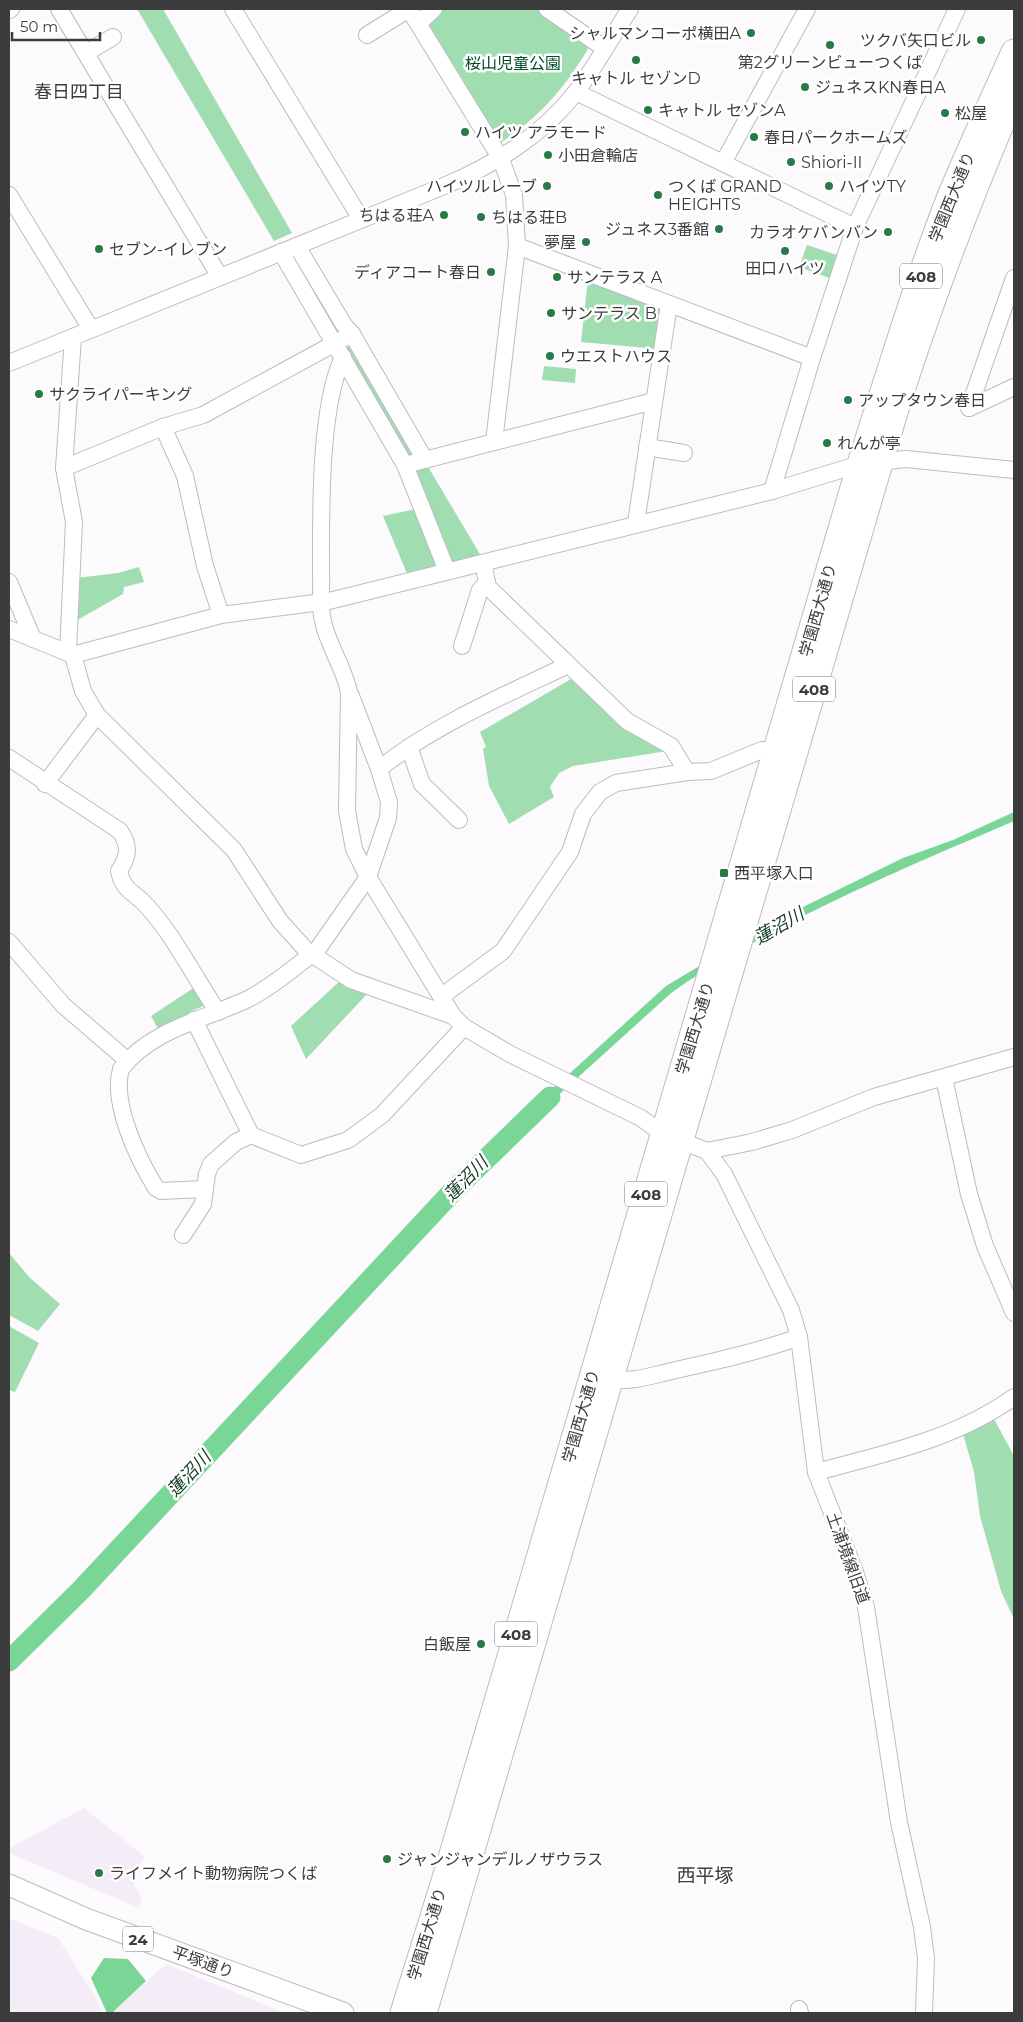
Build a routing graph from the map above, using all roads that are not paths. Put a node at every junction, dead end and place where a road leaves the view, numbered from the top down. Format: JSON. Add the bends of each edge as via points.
{"nodes":[{"id":1,"x":59,"y":9,"type":"edge"},
{"id":2,"x":233,"y":9,"type":"edge"},
{"id":3,"x":409,"y":9,"type":"edge"},
{"id":4,"x":434,"y":9,"type":"edge"},
{"id":5,"x":547,"y":9,"type":"edge"},
{"id":6,"x":630,"y":9,"type":"edge"},
{"id":7,"x":807,"y":9,"type":"edge"},
{"id":8,"x":957,"y":9,"type":"edge"},
{"id":9,"x":418,"y":24,"type":"junction"},
{"id":10,"x":367,"y":35,"type":"dead end"},
{"id":11,"x":113,"y":37,"type":"dead end"},
{"id":12,"x":604,"y":48,"type":"junction"},
{"id":13,"x":1014,"y":52,"type":"edge"},
{"id":14,"x":86,"y":53,"type":"junction"},
{"id":15,"x":576,"y":92,"type":"junction"},
{"id":16,"x":1014,"y":94,"type":"edge"},
{"id":17,"x":501,"y":159,"type":"junction"},
{"id":18,"x":723,"y":163,"type":"junction"},
{"id":19,"x":9,"y":195,"type":"edge"},
{"id":20,"x":361,"y":219,"type":"junction"},
{"id":21,"x":855,"y":227,"type":"junction"},
{"id":22,"x":297,"y":246,"type":"junction"},
{"id":23,"x":517,"y":246,"type":"junction"},
{"id":24,"x":281,"y":252,"type":"junction"},
{"id":25,"x":220,"y":277,"type":"junction"},
{"id":26,"x":1014,"y":278,"type":"edge"},
{"id":27,"x":669,"y":304,"type":"junction"},
{"id":28,"x":91,"y":329,"type":"junction"},
{"id":29,"x":352,"y":334,"type":"junction"},
{"id":30,"x":73,"y":337,"type":"junction"},
{"id":31,"x":339,"y":350,"type":"junction"},
{"id":32,"x":812,"y":358,"type":"junction"},
{"id":33,"x":9,"y":363,"type":"edge"},
{"id":34,"x":1014,"y":387,"type":"edge"},
{"id":35,"x":654,"y":402,"type":"junction"},
{"id":36,"x":163,"y":427,"type":"junction"},
{"id":37,"x":494,"y":442,"type":"junction"},
{"id":38,"x":647,"y":447,"type":"junction"},
{"id":39,"x":684,"y":453,"type":"dead end"},
{"id":40,"x":425,"y":460,"type":"junction"},
{"id":41,"x":870,"y":462,"type":"junction"},
{"id":42,"x":405,"y":465,"type":"junction"},
{"id":43,"x":64,"y":468,"type":"junction"},
{"id":44,"x":1014,"y":470,"type":"edge"},
{"id":45,"x":772,"y":491,"type":"junction"},
{"id":46,"x":636,"y":523,"type":"junction"},
{"id":47,"x":483,"y":562,"type":"junction"},
{"id":48,"x":447,"y":572,"type":"junction"},
{"id":49,"x":9,"y":582,"type":"edge"},
{"id":50,"x":487,"y":583,"type":"junction"},
{"id":51,"x":322,"y":602,"type":"junction"},
{"id":52,"x":221,"y":615,"type":"junction"},
{"id":53,"x":9,"y":629,"type":"edge"},
{"id":54,"x":33,"y":639,"type":"junction"},
{"id":55,"x":462,"y":646,"type":"dead end"},
{"id":56,"x":71,"y":653,"type":"junction"},
{"id":57,"x":568,"y":664,"type":"junction"},
{"id":58,"x":349,"y":692,"type":"junction"},
{"id":59,"x":98,"y":715,"type":"junction"},
{"id":60,"x":409,"y":747,"type":"junction"},
{"id":61,"x":776,"y":752,"type":"junction"},
{"id":62,"x":9,"y":758,"type":"edge"},
{"id":63,"x":379,"y":769,"type":"junction"},
{"id":64,"x":687,"y":772,"type":"junction"},
{"id":65,"x":45,"y":784,"type":"junction"},
{"id":66,"x":459,"y":820,"type":"dead end"},
{"id":67,"x":368,"y":877,"type":"junction"},
{"id":68,"x":9,"y":942,"type":"edge"},
{"id":69,"x":312,"y":954,"type":"junction"},
{"id":70,"x":442,"y":996,"type":"junction"},
{"id":71,"x":218,"y":1012,"type":"junction"},
{"id":72,"x":194,"y":1020,"type":"junction"},
{"id":73,"x":459,"y":1021,"type":"junction"},
{"id":74,"x":1014,"y":1057,"type":"edge"},
{"id":75,"x":128,"y":1060,"type":"junction"},
{"id":76,"x":944,"y":1078,"type":"junction"},
{"id":77,"x":251,"y":1136,"type":"junction"},
{"id":78,"x":672,"y":1138,"type":"junction"},
{"id":79,"x":707,"y":1152,"type":"junction"},
{"id":80,"x":204,"y":1189,"type":"junction"},
{"id":81,"x":183,"y":1235,"type":"dead end"},
{"id":82,"x":1014,"y":1313,"type":"edge"},
{"id":83,"x":799,"y":1337,"type":"junction"},
{"id":84,"x":612,"y":1379,"type":"junction"},
{"id":85,"x":1014,"y":1397,"type":"edge"},
{"id":86,"x":816,"y":1472,"type":"junction"},
{"id":87,"x":9,"y":1885,"type":"edge"},
{"id":88,"x":343,"y":2013,"type":"edge"},
{"id":89,"x":403,"y":2013,"type":"edge"},
{"id":90,"x":424,"y":2013,"type":"edge"},
{"id":91,"x":924,"y":2013,"type":"edge"}],
"edges":[{"from":1,"to":14,"type":"street"},
{"from":2,"to":20,"type":"street"},
{"from":3,"to":9,"type":"street"},
{"from":3,"to":10,"type":"street"},
{"from":4,"to":9,"type":"street"},
{"from":5,"to":12,"type":"street"},
{"from":6,"to":12,"type":"street"},
{"from":7,"to":18,"type":"street"},
{"from":8,"to":21,"type":"street"},
{"from":9,"to":17,"type":"street"},
{"from":11,"to":14,"type":"street"},
{"from":12,"to":15,"type":"street"},
{"from":13,"to":41,"type":"highway","name":"学園西大通り","number":"408","via":[[952,194],[907,316]]},
{"from":14,"to":25,"type":"street"},
{"from":15,"to":17,"type":"street","via":[[531,137]]},
{"from":15,"to":18,"type":"street"},
{"from":16,"to":41,"type":"highway","name":"学園西大通り","number":"408","via":[[943,267]]},
{"from":17,"to":20,"type":"street","via":[[466,177]]},
{"from":17,"to":23,"type":"street","via":[[514,195]]},
{"from":18,"to":21,"type":"street"},
{"from":19,"to":28,"type":"street"},
{"from":20,"to":22,"type":"street"},
{"from":21,"to":32,"type":"street"},
{"from":22,"to":24,"type":"street"},
{"from":22,"to":29,"type":"street"},
{"from":23,"to":27,"type":"street"},
{"from":23,"to":37,"type":"street"},
{"from":24,"to":25,"type":"street"},
{"from":24,"to":31,"type":"street"},
{"from":25,"to":28,"type":"street"},
{"from":26,"to":34,"type":"street","via":[[970,408]]},
{"from":27,"to":32,"type":"street"},
{"from":27,"to":35,"type":"street"},
{"from":28,"to":30,"type":"street"},
{"from":29,"to":31,"type":"street"},
{"from":29,"to":40,"type":"street"},
{"from":30,"to":33,"type":"street"},
{"from":30,"to":43,"type":"street","name":"土浦境線旧道"},
{"from":31,"to":36,"type":"street","via":[[203,415]]},
{"from":31,"to":42,"type":"street"},
{"from":31,"to":51,"type":"street","via":[[326,440]]},
{"from":32,"to":45,"type":"street"},
{"from":35,"to":37,"type":"street"},
{"from":35,"to":38,"type":"street"},
{"from":36,"to":43,"type":"street"},
{"from":36,"to":52,"type":"street","via":[[185,476],[204,566]]},
{"from":37,"to":40,"type":"street"},
{"from":38,"to":39,"type":"street"},
{"from":38,"to":46,"type":"street"},
{"from":40,"to":42,"type":"street"},
{"from":41,"to":44,"type":"street","via":[[906,459]]},
{"from":41,"to":45,"type":"street"},
{"from":41,"to":61,"type":"highway","name":"学園西大通り","number":"408"},
{"from":41,"to":78,"type":"highway","name":"学園西大通り","number":"408","via":[[747,918]]},
{"from":42,"to":48,"type":"street"},
{"from":43,"to":56,"type":"street","name":"土浦境線旧道","via":[[74,522]]},
{"from":45,"to":46,"type":"street"},
{"from":46,"to":47,"type":"street"},
{"from":47,"to":48,"type":"street"},
{"from":47,"to":50,"type":"street"},
{"from":48,"to":51,"type":"street"},
{"from":49,"to":54,"type":"street"},
{"from":50,"to":55,"type":"street","via":[[480,590]]},
{"from":50,"to":57,"type":"street"},
{"from":51,"to":52,"type":"street"},
{"from":51,"to":58,"type":"street","via":[[326,636],[346,676]]},
{"from":52,"to":56,"type":"street"},
{"from":53,"to":54,"type":"street"},
{"from":54,"to":56,"type":"street"},
{"from":56,"to":59,"type":"street","name":"土浦境線旧道","via":[[83,691]]},
{"from":57,"to":60,"type":"street","via":[[475,709]]},
{"from":57,"to":64,"type":"street","via":[[627,721],[671,746]]},
{"from":58,"to":63,"type":"street"},
{"from":58,"to":67,"type":"street","via":[[347,819],[354,849]]},
{"from":59,"to":65,"type":"street"},
{"from":59,"to":69,"type":"street","name":"土浦境線旧道","via":[[234,850],[280,921]]},
{"from":60,"to":63,"type":"street"},
{"from":60,"to":66,"type":"street","via":[[422,784]]},
{"from":61,"to":64,"type":"street","via":[[762,750],[711,771]]},
{"from":61,"to":78,"type":"highway","name":"学園西大通り","number":"408","via":[[706,990]]},
{"from":62,"to":65,"type":"street"},
{"from":63,"to":67,"type":"street","via":[[389,802],[388,818]]},
{"from":64,"to":70,"type":"street","via":[[616,783],[600,792],[583,814],[570,852],[503,951]]},
{"from":65,"to":71,"type":"street","via":[[120,831],[128,850],[120,871],[124,886],[157,918]]},
{"from":67,"to":69,"type":"street"},
{"from":67,"to":70,"type":"street"},
{"from":68,"to":75,"type":"street","via":[[63,1005]]},
{"from":69,"to":71,"type":"street","via":[[250,998]]},
{"from":69,"to":73,"type":"street","name":"土浦境線旧道","via":[[351,980]]},
{"from":70,"to":73,"type":"street"},
{"from":71,"to":72,"type":"street"},
{"from":72,"to":75,"type":"street","via":[[152,1042]]},
{"from":72,"to":77,"type":"street"},
{"from":73,"to":77,"type":"street","via":[[382,1115],[348,1140],[301,1155]]},
{"from":73,"to":78,"type":"street","name":"土浦境線旧道","via":[[510,1054],[641,1118]]},
{"from":74,"to":76,"type":"street"},
{"from":75,"to":80,"type":"street","via":[[121,1069],[118,1089],[130,1138],[144,1169],[161,1191]]},
{"from":76,"to":79,"type":"street","via":[[874,1097],[792,1130]]},
{"from":76,"to":82,"type":"street","via":[[969,1194],[985,1246]]},
{"from":77,"to":80,"type":"street","via":[[236,1142],[211,1164]]},
{"from":78,"to":79,"type":"street","name":"土浦境線旧道"},
{"from":78,"to":84,"type":"highway","name":"学園西大通り","number":"408"},
{"from":78,"to":89,"type":"highway","name":"学園西大通り","number":"408"},
{"from":79,"to":83,"type":"street","name":"土浦境線旧道","via":[[724,1174],[790,1310]]},
{"from":80,"to":81,"type":"street","via":[[203,1204]]},
{"from":83,"to":84,"type":"street","via":[[703,1364],[629,1380]]},
{"from":83,"to":86,"type":"street","name":"土浦境線旧道"},
{"from":84,"to":90,"type":"highway","name":"学園西大通り","number":"408"},
{"from":85,"to":86,"type":"street","via":[[991,1414],[958,1430],[911,1447]]},
{"from":86,"to":91,"type":"street","name":"土浦境線旧道","via":[[866,1607],[899,1822],[922,1927],[926,1961]]},
{"from":87,"to":88,"type":"main road","name":"平塚通り","number":"24","via":[[86,1920]]}]}
